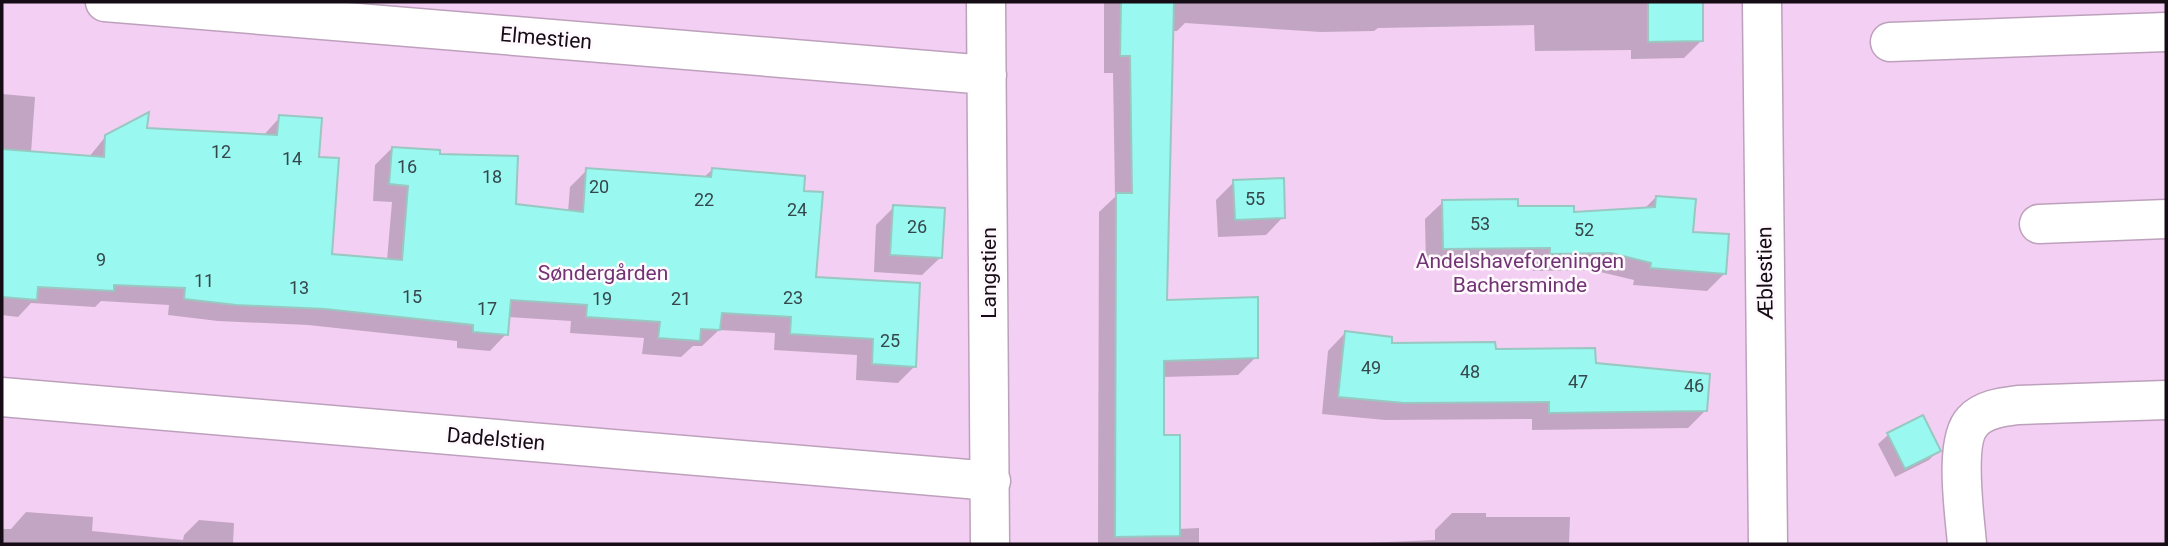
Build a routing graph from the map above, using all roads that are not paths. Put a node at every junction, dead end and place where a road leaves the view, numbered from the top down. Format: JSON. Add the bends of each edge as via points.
{"nodes":[{"id":1,"x":105,"y":2,"type":"edge"},
{"id":2,"x":986,"y":2,"type":"edge"},
{"id":3,"x":1762,"y":2,"type":"edge"},
{"id":4,"x":2166,"y":32,"type":"edge"},
{"id":5,"x":1890,"y":42,"type":"dead end"},
{"id":6,"x":987,"y":75,"type":"junction"},
{"id":7,"x":2166,"y":219,"type":"edge"},
{"id":8,"x":2039,"y":224,"type":"dead end"},
{"id":9,"x":2,"y":397,"type":"edge"},
{"id":10,"x":2166,"y":400,"type":"edge"},
{"id":11,"x":990,"y":481,"type":"junction"},
{"id":12,"x":990,"y":544,"type":"edge"},
{"id":13,"x":1768,"y":544,"type":"edge"},
{"id":14,"x":1967,"y":544,"type":"edge"}],
"edges":[{"from":1,"to":6,"type":"lane","name":"Elmestien"},
{"from":2,"to":6,"type":"lane","name":"Langstien"},
{"from":3,"to":13,"type":"lane","name":"Æblestien"},
{"from":4,"to":5,"type":"lane"},
{"from":6,"to":11,"type":"lane","name":"Langstien"},
{"from":7,"to":8,"type":"lane"},
{"from":9,"to":11,"type":"lane","name":"Dadelstien"},
{"from":10,"to":14,"type":"lane","via":[[2018,405],[1994,409],[1972,421],[1962,462]]},
{"from":11,"to":12,"type":"lane","name":"Langstien"}]}
